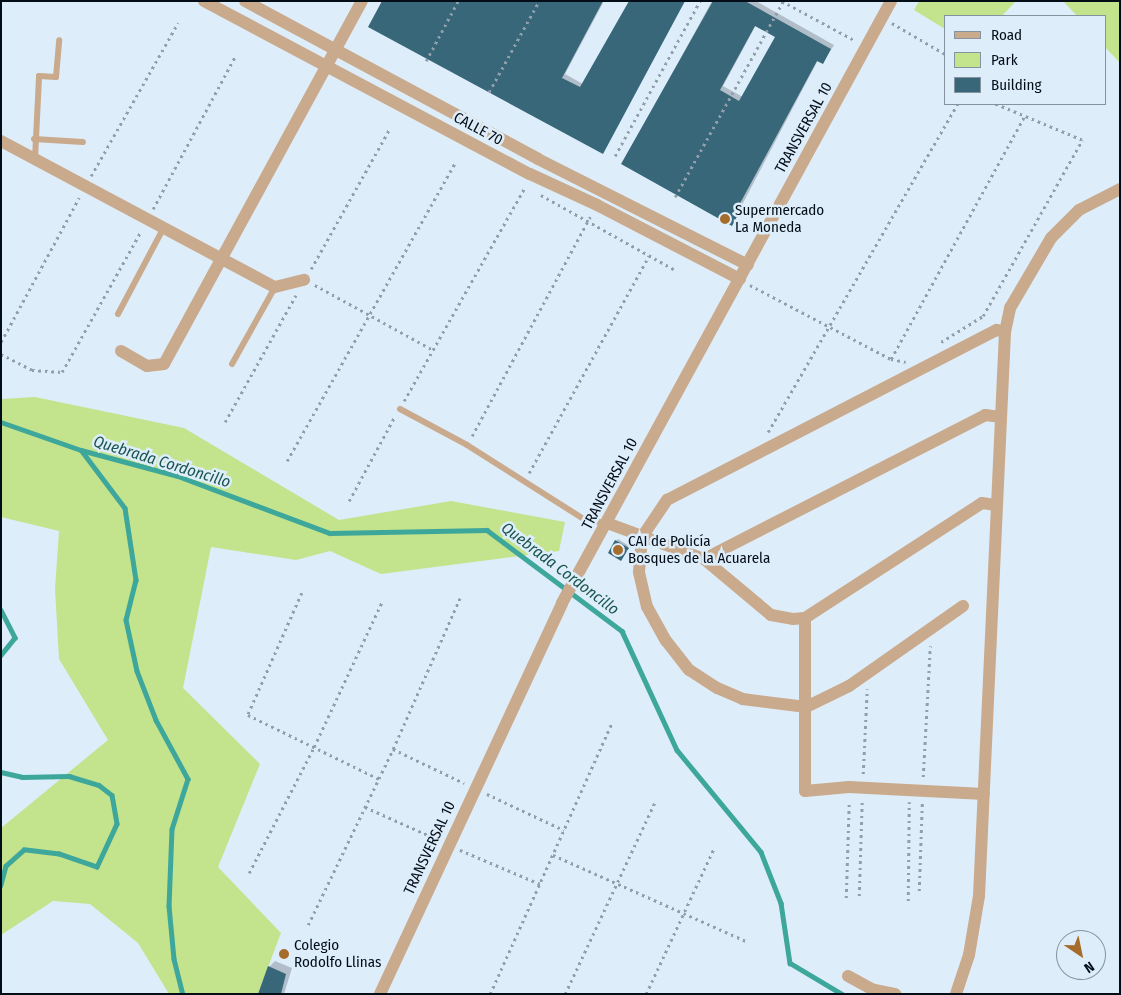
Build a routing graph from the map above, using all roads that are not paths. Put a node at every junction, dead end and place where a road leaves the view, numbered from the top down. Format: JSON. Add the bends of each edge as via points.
{"nodes":[{"id":1,"x":204,"y":1,"type":"edge"},
{"id":2,"x":245,"y":1,"type":"edge"},
{"id":3,"x":362,"y":1,"type":"edge"},
{"id":4,"x":891,"y":1,"type":"edge"},
{"id":5,"x":59,"y":40,"type":"dead end"},
{"id":6,"x":336,"y":50,"type":"junction"},
{"id":7,"x":327,"y":68,"type":"junction"},
{"id":8,"x":34,"y":139,"type":"junction"},
{"id":9,"x":1,"y":141,"type":"edge"},
{"id":10,"x":83,"y":142,"type":"dead end"},
{"id":11,"x":35,"y":158,"type":"junction"},
{"id":12,"x":1120,"y":189,"type":"edge"},
{"id":13,"x":164,"y":228,"type":"junction"},
{"id":14,"x":222,"y":258,"type":"junction"},
{"id":15,"x":748,"y":265,"type":"junction"},
{"id":16,"x":740,"y":279,"type":"junction"},
{"id":17,"x":304,"y":280,"type":"road end"},
{"id":18,"x":275,"y":287,"type":"junction"},
{"id":19,"x":118,"y":314,"type":"dead end"},
{"id":20,"x":1005,"y":332,"type":"junction"},
{"id":21,"x":121,"y":351,"type":"dead end"},
{"id":22,"x":232,"y":364,"type":"dead end"},
{"id":23,"x":400,"y":409,"type":"road end"},
{"id":24,"x":1001,"y":417,"type":"junction"},
{"id":25,"x":997,"y":505,"type":"junction"},
{"id":26,"x":607,"y":523,"type":"junction"},
{"id":27,"x":642,"y":537,"type":"junction"},
{"id":28,"x":704,"y":560,"type":"junction"},
{"id":29,"x":963,"y":606,"type":"dead end"},
{"id":30,"x":805,"y":618,"type":"junction"},
{"id":31,"x":806,"y":707,"type":"junction"},
{"id":32,"x":984,"y":794,"type":"junction"},
{"id":33,"x":848,"y":976,"type":"dead end"},
{"id":34,"x":380,"y":994,"type":"edge"},
{"id":35,"x":894,"y":994,"type":"edge"},
{"id":36,"x":956,"y":994,"type":"edge"}],
"edges":[{"from":1,"to":7,"type":"street","name":"CALLE 70"},
{"from":2,"to":6,"type":"street","name":"CALLE 70"},
{"from":3,"to":6,"type":"street"},
{"from":4,"to":15,"type":"street","name":"TRANSVERSAL 10"},
{"from":5,"to":8,"type":"lane","via":[[56,77],[39,76]]},
{"from":6,"to":7,"type":"street"},
{"from":6,"to":15,"type":"street","name":"CALLE 70","via":[[538,159]]},
{"from":7,"to":14,"type":"street"},
{"from":7,"to":16,"type":"street","name":"CALLE 70"},
{"from":8,"to":10,"type":"lane"},
{"from":8,"to":11,"type":"lane"},
{"from":9,"to":11,"type":"street"},
{"from":11,"to":13,"type":"street"},
{"from":12,"to":20,"type":"street","via":[[1078,210],[1051,238],[1010,308]]},
{"from":13,"to":14,"type":"street"},
{"from":13,"to":19,"type":"lane"},
{"from":14,"to":18,"type":"street"},
{"from":14,"to":21,"type":"street","via":[[164,364],[147,366]]},
{"from":15,"to":16,"type":"street","name":"TRANSVERSAL 10"},
{"from":16,"to":26,"type":"street","name":"TRANSVERSAL 10"},
{"from":17,"to":18,"type":"street"},
{"from":18,"to":22,"type":"lane"},
{"from":20,"to":24,"type":"street"},
{"from":20,"to":27,"type":"street","via":[[997,330],[667,500]]},
{"from":23,"to":26,"type":"lane","via":[[467,445],[585,520]]},
{"from":24,"to":25,"type":"street"},
{"from":24,"to":28,"type":"street","via":[[985,415]]},
{"from":25,"to":30,"type":"street","via":[[982,503]]},
{"from":25,"to":32,"type":"street"},
{"from":26,"to":27,"type":"street"},
{"from":26,"to":34,"type":"street","name":"TRANSVERSAL 10","via":[[562,603]]},
{"from":27,"to":28,"type":"street"},
{"from":27,"to":31,"type":"street","via":[[640,572],[647,607],[666,641],[689,670],[717,688],[743,699]]},
{"from":28,"to":30,"type":"street","via":[[771,615]]},
{"from":29,"to":31,"type":"street","via":[[850,686]]},
{"from":30,"to":31,"type":"street"},
{"from":31,"to":32,"type":"street","via":[[805,791],[849,787],[922,796]]},
{"from":32,"to":36,"type":"street","via":[[976,924]]},
{"from":33,"to":35,"type":"street","via":[[872,989]]}]}
